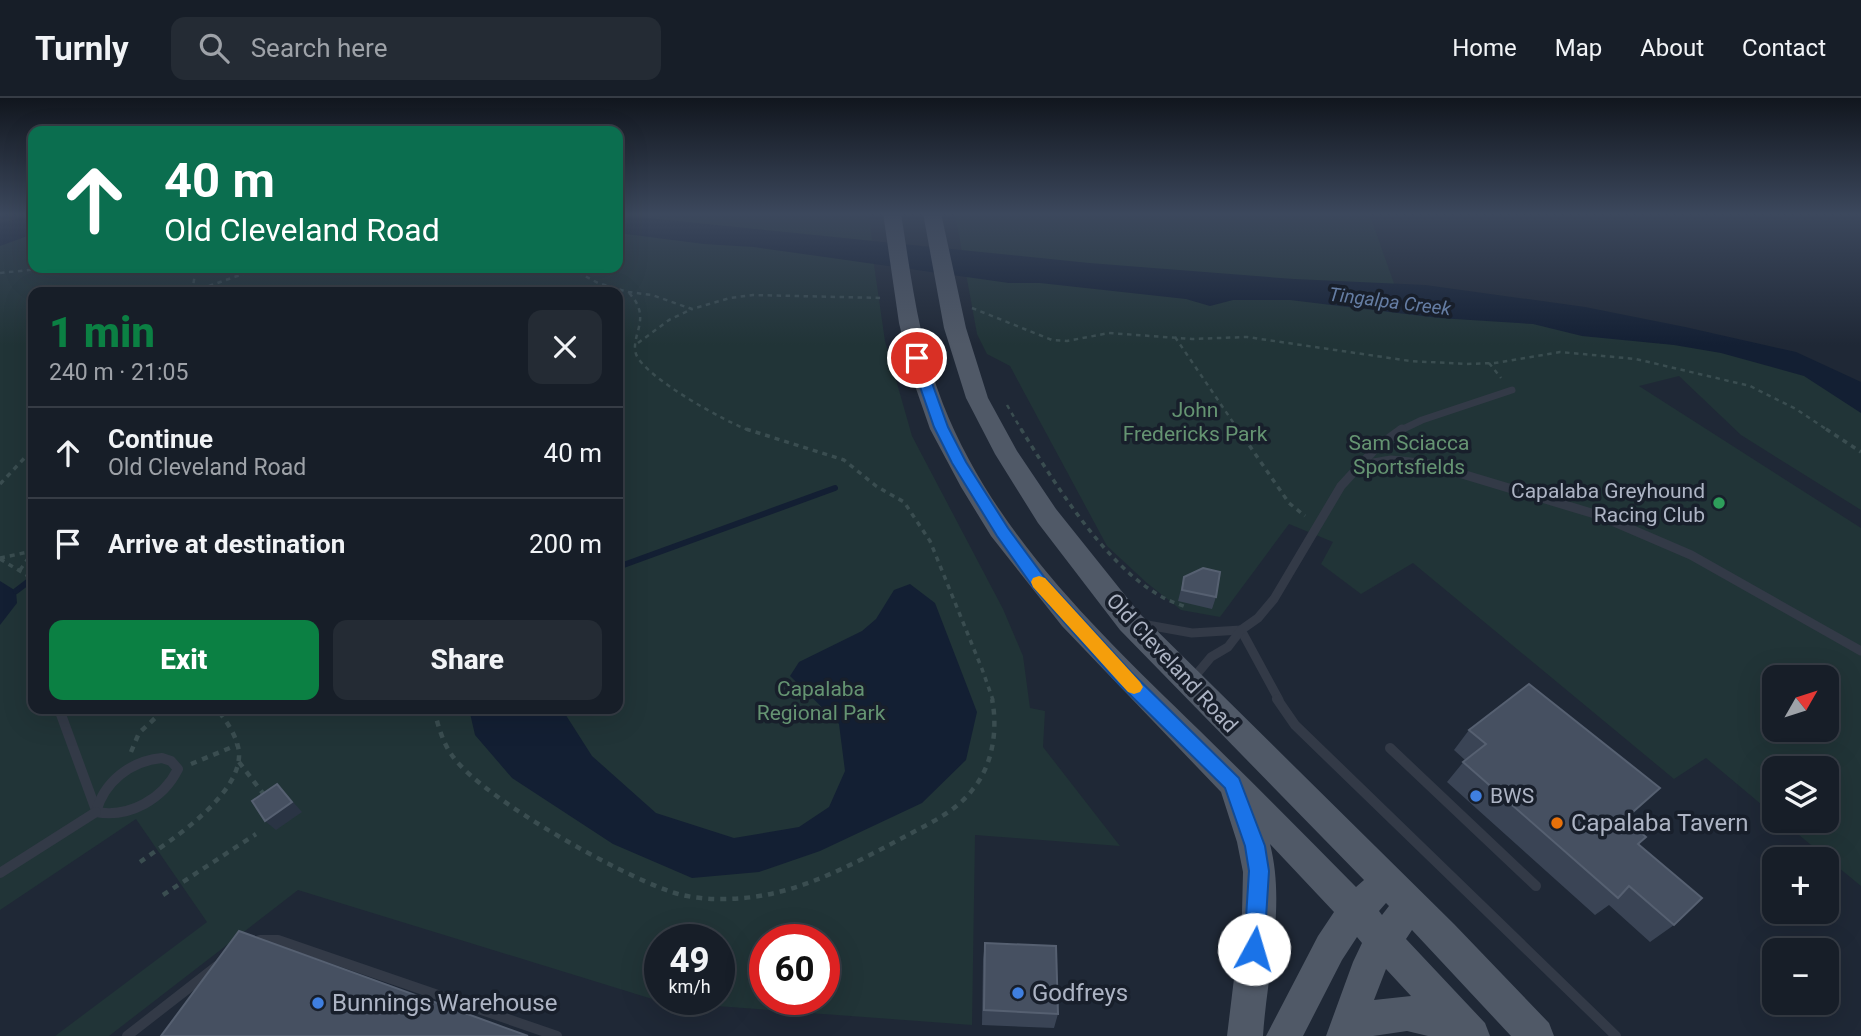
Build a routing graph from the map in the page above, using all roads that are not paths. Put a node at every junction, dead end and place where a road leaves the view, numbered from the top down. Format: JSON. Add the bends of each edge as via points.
{"nodes":[{"id":1,"x":900,"y":257,"type":"edge"},
{"id":2,"x":941,"y":257,"type":"edge"},
{"id":3,"x":1512,"y":390,"type":"road end"},
{"id":4,"x":1356,"y":466,"type":"junction"},
{"id":5,"x":1130,"y":622,"type":"junction"},
{"id":6,"x":1241,"y":630,"type":"junction"},
{"id":7,"x":1861,"y":651,"type":"edge"},
{"id":8,"x":1189,"y":683,"type":"junction"},
{"id":9,"x":60,"y":714,"type":"edge"},
{"id":10,"x":1390,"y":748,"type":"dead end"},
{"id":11,"x":1233,"y":783,"type":"junction"},
{"id":12,"x":96,"y":812,"type":"junction"},
{"id":13,"x":0,"y":873,"type":"edge"},
{"id":14,"x":1536,"y":886,"type":"dead end"},
{"id":15,"x":1397,"y":894,"type":"junction"},
{"id":16,"x":1355,"y":911,"type":"junction"},
{"id":17,"x":1383,"y":941,"type":"junction"},
{"id":18,"x":243,"y":947,"type":"edge"},
{"id":19,"x":228,"y":957,"type":"edge"},
{"id":20,"x":1345,"y":1031,"type":"edge"},
{"id":21,"x":127,"y":1036,"type":"edge"},
{"id":22,"x":558,"y":1036,"type":"edge"},
{"id":23,"x":1245,"y":1036,"type":"edge"},
{"id":24,"x":1284,"y":1036,"type":"edge"},
{"id":25,"x":1471,"y":1036,"type":"edge"},
{"id":26,"x":1536,"y":1036,"type":"edge"},
{"id":27,"x":1616,"y":1036,"type":"edge"}],
"edges":[{"from":1,"to":11,"type":"main road","name":"Old Cleveland Road","via":[[921,371],[941,427],[1002,532],[1068,618]]},
{"from":2,"to":5,"type":"main road","name":"Old Cleveland Road","via":[[955,328],[977,398],[1047,516]]},
{"from":3,"to":4,"type":"lane","via":[[1397,432]]},
{"from":4,"to":6,"type":"lane","via":[[1274,599]]},
{"from":4,"to":7,"type":"lane","via":[[1391,460],[1429,464],[1598,515],[1691,555]]},
{"from":5,"to":6,"type":"lane","via":[[1192,633]]},
{"from":5,"to":8,"type":"main road","name":"Old Cleveland Road"},
{"from":6,"to":8,"type":"lane"},
{"from":6,"to":27,"type":"lane","via":[[1295,725]]},
{"from":8,"to":15,"type":"main road","name":"Old Cleveland Road"},
{"from":9,"to":12,"type":"lane"},
{"from":10,"to":14,"type":"lane"},
{"from":11,"to":16,"type":"main road","name":"Old Cleveland Road"},
{"from":11,"to":23,"type":"main road","via":[[1259,871]]},
{"from":12,"to":12,"type":"lane","via":[[102,792],[133,767],[164,756],[174,761],[178,769],[173,782],[153,799],[113,815]]},
{"from":12,"to":13,"type":"lane"},
{"from":15,"to":16,"type":"main road"},
{"from":15,"to":17,"type":"main road"},
{"from":15,"to":26,"type":"main road","name":"Old Cleveland Road"},
{"from":16,"to":17,"type":"main road","name":"Old Cleveland Road"},
{"from":16,"to":24,"type":"main road"},
{"from":17,"to":20,"type":"main road"},
{"from":17,"to":25,"type":"main road","name":"Old Cleveland Road"},
{"from":18,"to":22,"type":"lane","via":[[260,940],[278,940]]},
{"from":19,"to":21,"type":"lane"},
{"from":20,"to":25,"type":"main road","via":[[1384,1013],[1399,1012],[1444,1023]]}]}
